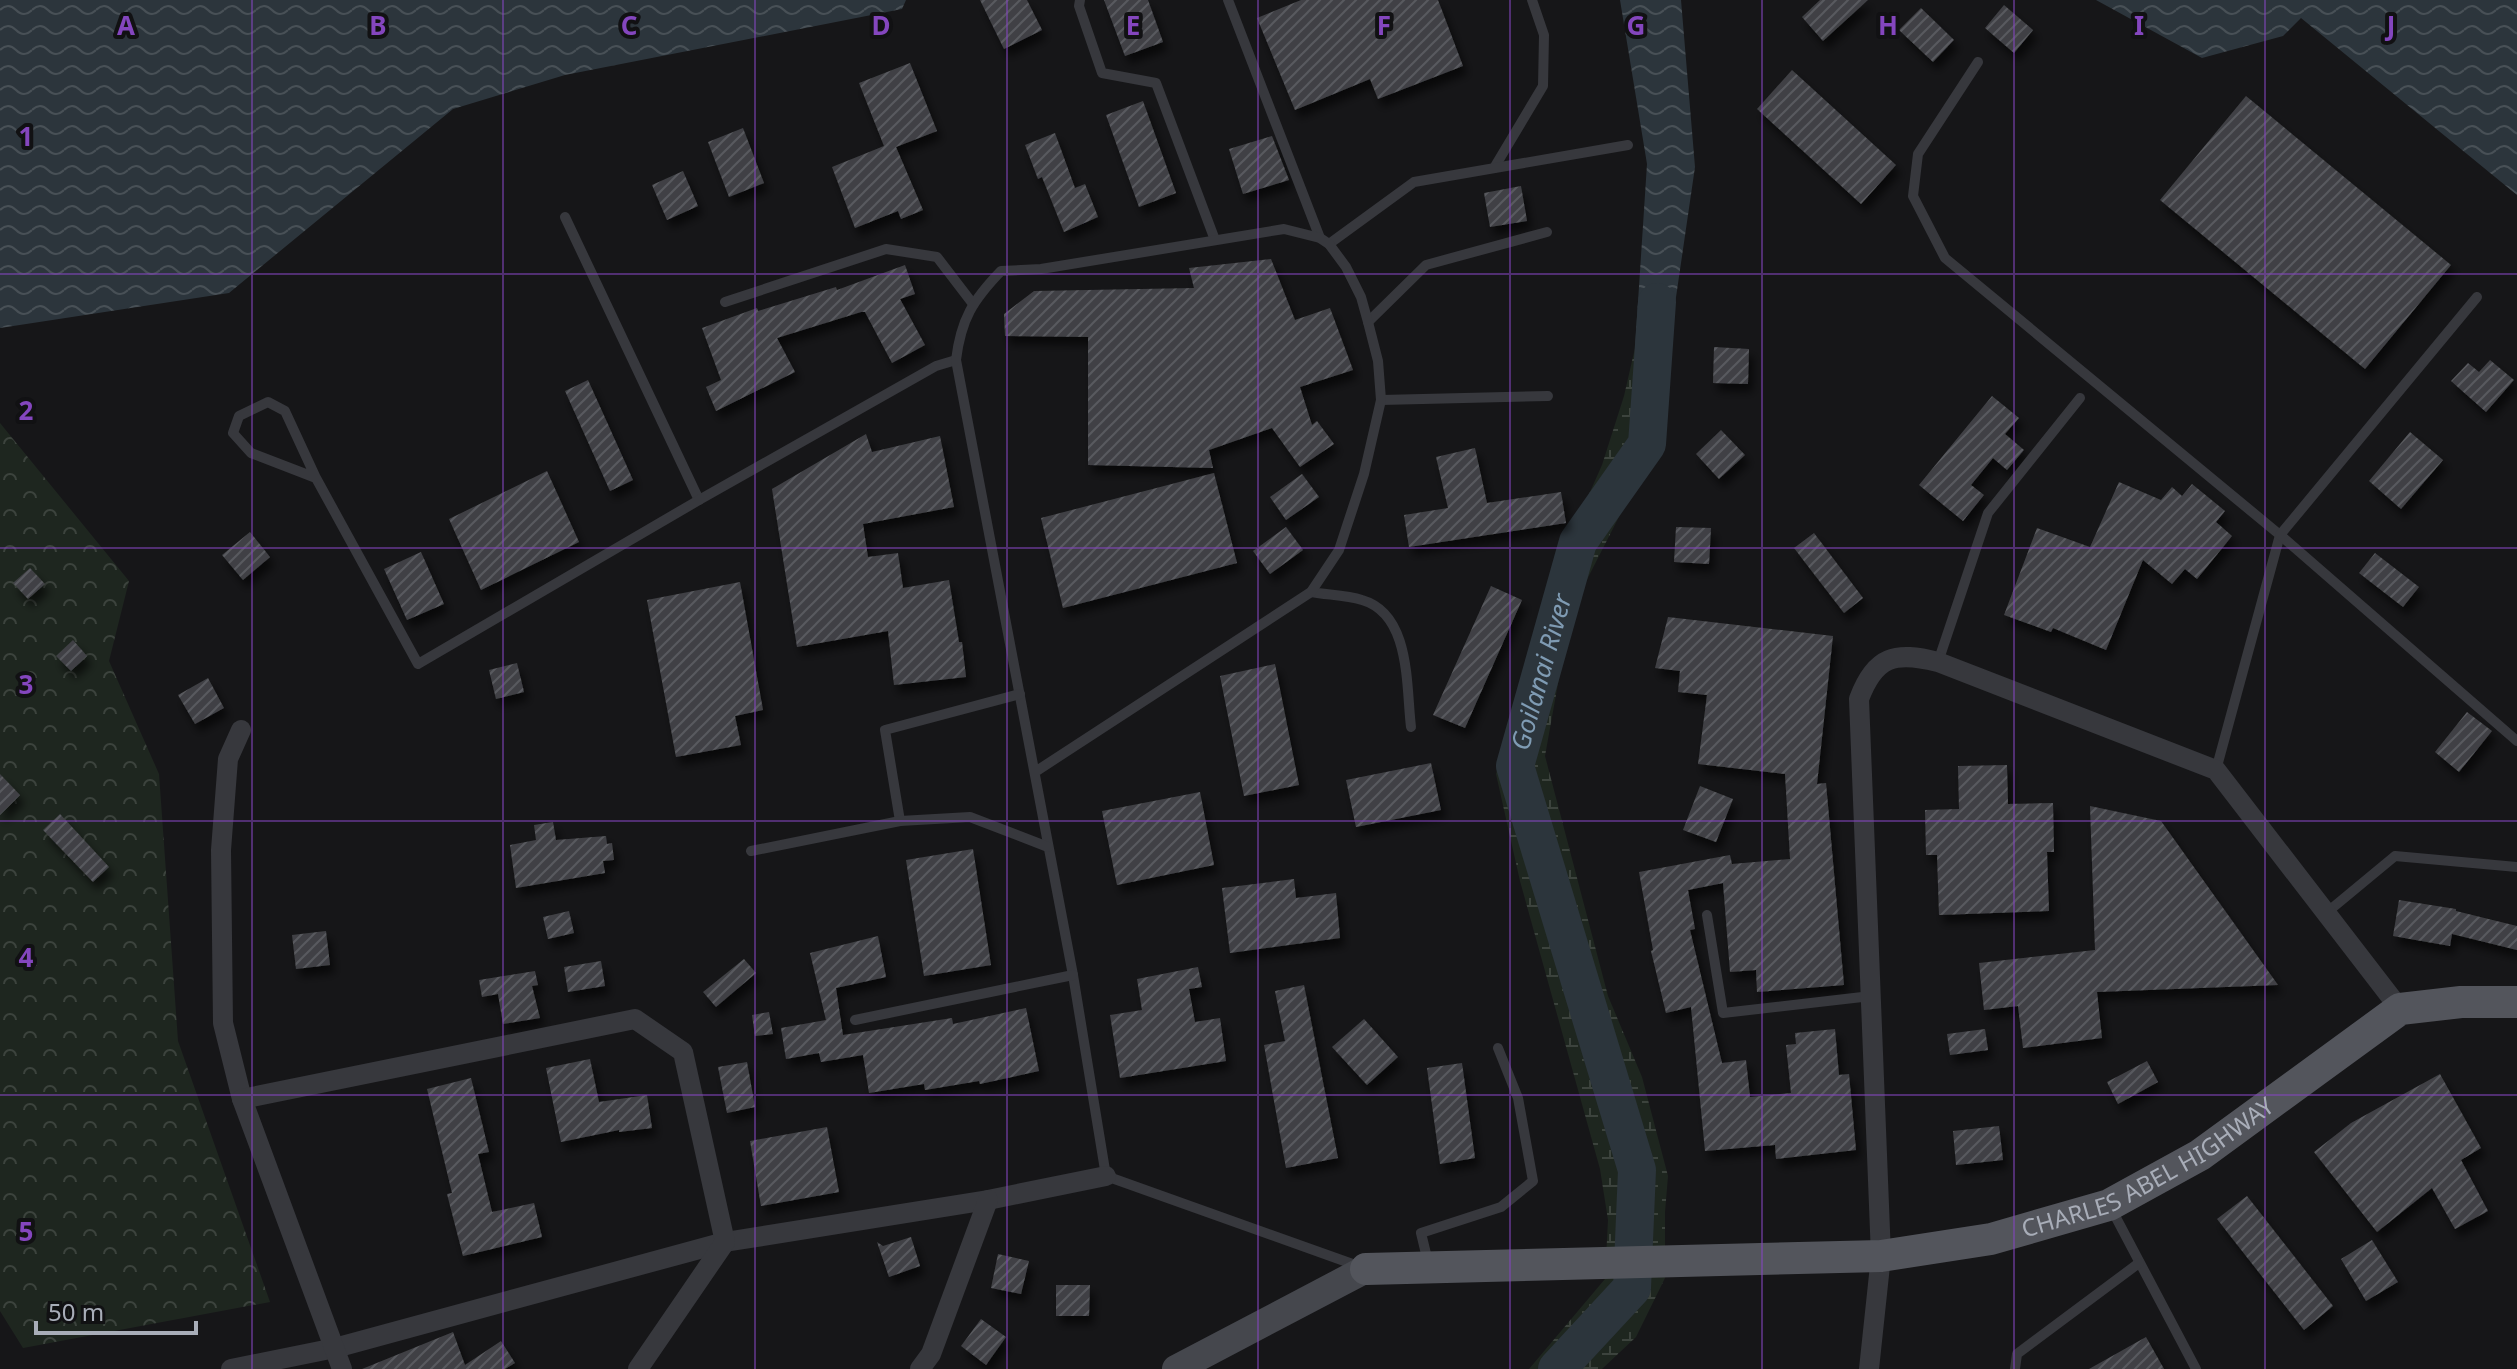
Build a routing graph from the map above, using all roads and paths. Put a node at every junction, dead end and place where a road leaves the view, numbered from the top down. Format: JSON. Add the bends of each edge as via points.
{"nodes":[{"id":1,"x":1080,"y":0,"type":"edge"},
{"id":2,"x":1228,"y":0,"type":"edge"},
{"id":3,"x":1532,"y":0,"type":"edge"},
{"id":4,"x":1978,"y":62,"type":"dead end"},
{"id":5,"x":1628,"y":145,"type":"dead end"},
{"id":6,"x":1494,"y":168,"type":"junction"},
{"id":7,"x":565,"y":217,"type":"dead end"},
{"id":8,"x":1547,"y":232,"type":"dead end"},
{"id":9,"x":1215,"y":240,"type":"junction"},
{"id":10,"x":1325,"y":241,"type":"junction"},
{"id":11,"x":2477,"y":297,"type":"dead end"},
{"id":12,"x":725,"y":302,"type":"dead end"},
{"id":13,"x":973,"y":304,"type":"junction"},
{"id":14,"x":1368,"y":322,"type":"junction"},
{"id":15,"x":956,"y":360,"type":"junction"},
{"id":16,"x":1548,"y":396,"type":"dead end"},
{"id":17,"x":2080,"y":398,"type":"dead end"},
{"id":18,"x":1381,"y":400,"type":"junction"},
{"id":19,"x":316,"y":478,"type":"junction"},
{"id":20,"x":699,"y":500,"type":"junction"},
{"id":21,"x":2280,"y":535,"type":"junction"},
{"id":22,"x":1311,"y":592,"type":"junction"},
{"id":23,"x":1938,"y":662,"type":"junction"},
{"id":24,"x":1020,"y":694,"type":"junction"},
{"id":25,"x":1411,"y":727,"type":"dead end"},
{"id":26,"x":241,"y":730,"type":"dead end"},
{"id":27,"x":2517,"y":741,"type":"edge"},
{"id":28,"x":2216,"y":770,"type":"junction"},
{"id":29,"x":1035,"y":772,"type":"junction"},
{"id":30,"x":900,"y":821,"type":"junction"},
{"id":31,"x":1048,"y":847,"type":"junction"},
{"id":32,"x":751,"y":851,"type":"dead end"},
{"id":33,"x":2517,"y":867,"type":"edge"},
{"id":34,"x":2325,"y":914,"type":"junction"},
{"id":35,"x":1707,"y":915,"type":"dead end"},
{"id":36,"x":1073,"y":975,"type":"junction"},
{"id":37,"x":1871,"y":996,"type":"junction"},
{"id":38,"x":2517,"y":1002,"type":"edge"},
{"id":39,"x":2400,"y":1009,"type":"junction"},
{"id":40,"x":855,"y":1020,"type":"dead end"},
{"id":41,"x":1498,"y":1048,"type":"dead end"},
{"id":42,"x":242,"y":1099,"type":"junction"},
{"id":43,"x":1106,"y":1176,"type":"junction"},
{"id":44,"x":988,"y":1200,"type":"junction"},
{"id":45,"x":2109,"y":1205,"type":"junction"},
{"id":46,"x":725,"y":1242,"type":"junction"},
{"id":47,"x":1881,"y":1256,"type":"junction"},
{"id":48,"x":2139,"y":1263,"type":"junction"},
{"id":49,"x":1429,"y":1268,"type":"junction"},
{"id":50,"x":1366,"y":1269,"type":"junction"},
{"id":51,"x":335,"y":1348,"type":"junction"},
{"id":52,"x":231,"y":1369,"type":"edge"},
{"id":53,"x":342,"y":1369,"type":"edge"},
{"id":54,"x":638,"y":1369,"type":"edge"},
{"id":55,"x":920,"y":1369,"type":"edge"},
{"id":56,"x":1176,"y":1369,"type":"edge"},
{"id":57,"x":1869,"y":1369,"type":"edge"},
{"id":58,"x":2015,"y":1369,"type":"edge"},
{"id":59,"x":2196,"y":1369,"type":"edge"}],
"edges":[{"from":1,"to":9,"type":"lane","via":[[1102,73],[1156,83]]},
{"from":2,"to":10,"type":"lane"},
{"from":3,"to":6,"type":"lane","via":[[1544,35],[1543,86]]},
{"from":4,"to":21,"type":"lane","via":[[1918,154],[1913,196],[1945,258]]},
{"from":5,"to":6,"type":"lane"},
{"from":6,"to":10,"type":"lane","via":[[1414,182]]},
{"from":7,"to":20,"type":"lane"},
{"from":8,"to":14,"type":"lane","via":[[1426,265]]},
{"from":9,"to":10,"type":"lane","via":[[1284,229]]},
{"from":9,"to":13,"type":"lane","via":[[1001,271]]},
{"from":10,"to":14,"type":"lane","via":[[1356,287]]},
{"from":11,"to":21,"type":"lane"},
{"from":12,"to":13,"type":"lane","via":[[886,249],[937,257]]},
{"from":13,"to":15,"type":"lane","via":[[960,331]]},
{"from":14,"to":18,"type":"lane"},
{"from":15,"to":20,"type":"lane","via":[[936,366]]},
{"from":15,"to":24,"type":"lane"},
{"from":16,"to":18,"type":"lane"},
{"from":17,"to":23,"type":"lane","via":[[1988,513]]},
{"from":18,"to":22,"type":"lane","via":[[1339,550]]},
{"from":19,"to":19,"type":"lane","via":[[251,453],[233,433],[239,416],[268,402],[285,411]]},
{"from":19,"to":20,"type":"lane","via":[[418,664]]},
{"from":21,"to":27,"type":"lane"},
{"from":21,"to":28,"type":"lane"},
{"from":22,"to":25,"type":"lane","via":[[1363,600],[1387,614],[1403,649]]},
{"from":22,"to":29,"type":"lane"},
{"from":23,"to":28,"type":"street"},
{"from":23,"to":37,"type":"street","via":[[1891,657],[1876,668],[1859,699]]},
{"from":24,"to":29,"type":"lane"},
{"from":24,"to":30,"type":"lane","via":[[885,730]]},
{"from":26,"to":42,"type":"street","via":[[228,759],[221,866],[223,1023]]},
{"from":28,"to":34,"type":"street"},
{"from":29,"to":31,"type":"lane"},
{"from":30,"to":31,"type":"lane","via":[[970,817]]},
{"from":30,"to":32,"type":"lane"},
{"from":31,"to":36,"type":"lane"},
{"from":33,"to":34,"type":"lane","via":[[2395,856]]},
{"from":34,"to":39,"type":"street"},
{"from":35,"to":37,"type":"lane","via":[[1723,1013]]},
{"from":36,"to":40,"type":"lane"},
{"from":36,"to":43,"type":"lane"},
{"from":37,"to":47,"type":"street"},
{"from":38,"to":39,"type":"main road","name":"CHARLES ABEL HIGHWAY"},
{"from":39,"to":45,"type":"main road","name":"CHARLES ABEL HIGHWAY","via":[[2200,1155]]},
{"from":41,"to":49,"type":"lane","via":[[1518,1098],[1533,1181],[1501,1207],[1421,1233]]},
{"from":42,"to":46,"type":"street","via":[[635,1019],[683,1052]]},
{"from":42,"to":51,"type":"street"},
{"from":43,"to":44,"type":"street"},
{"from":43,"to":50,"type":"lane"},
{"from":44,"to":46,"type":"street"},
{"from":44,"to":55,"type":"street","via":[[931,1354]]},
{"from":45,"to":47,"type":"main road","name":"CHARLES ABEL HIGHWAY","via":[[1991,1239]]},
{"from":45,"to":48,"type":"lane"},
{"from":46,"to":51,"type":"street"},
{"from":46,"to":54,"type":"street"},
{"from":47,"to":49,"type":"main road","name":"CHARLES ABEL HIGHWAY"},
{"from":47,"to":57,"type":"street"},
{"from":48,"to":58,"type":"lane","via":[[2017,1354]]},
{"from":48,"to":59,"type":"lane"},
{"from":49,"to":50,"type":"main road"},
{"from":50,"to":56,"type":"main road"},
{"from":51,"to":52,"type":"street"},
{"from":51,"to":53,"type":"street"}]}
